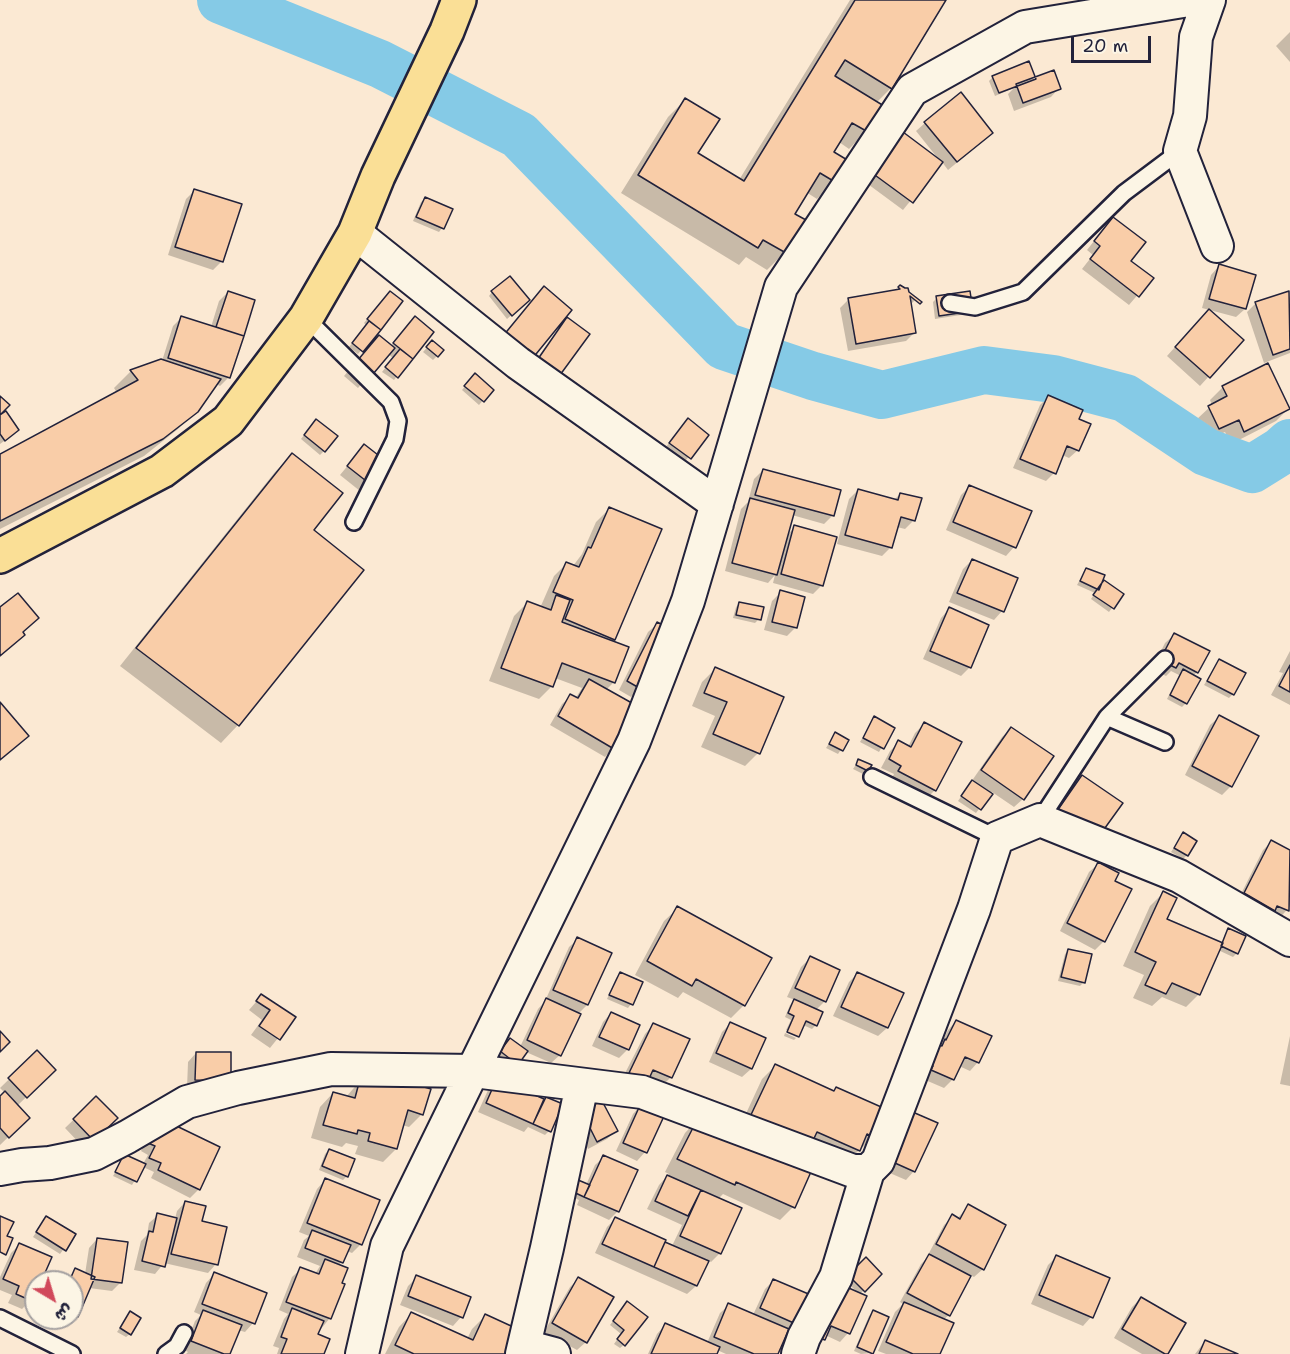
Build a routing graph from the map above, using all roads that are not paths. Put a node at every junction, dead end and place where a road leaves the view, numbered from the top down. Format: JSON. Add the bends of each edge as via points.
{"nodes":[{"id":1,"x":459,"y":0,"type":"edge"},
{"id":2,"x":1189,"y":0,"type":"edge"},
{"id":3,"x":1209,"y":0,"type":"edge"},
{"id":4,"x":1180,"y":151,"type":"junction"},
{"id":5,"x":355,"y":233,"type":"junction"},
{"id":6,"x":1217,"y":246,"type":"dead end"},
{"id":7,"x":950,"y":303,"type":"dead end"},
{"id":8,"x":306,"y":318,"type":"junction"},
{"id":9,"x":717,"y":504,"type":"junction"},
{"id":10,"x":354,"y":522,"type":"dead end"},
{"id":11,"x":0,"y":556,"type":"edge"},
{"id":12,"x":1165,"y":658,"type":"dead end"},
{"id":13,"x":1107,"y":717,"type":"junction"},
{"id":14,"x":1165,"y":742,"type":"dead end"},
{"id":15,"x":872,"y":777,"type":"dead end"},
{"id":16,"x":1040,"y":820,"type":"junction"},
{"id":17,"x":997,"y":838,"type":"junction"},
{"id":18,"x":1290,"y":940,"type":"edge"},
{"id":19,"x":474,"y":1071,"type":"junction"},
{"id":20,"x":582,"y":1084,"type":"junction"},
{"id":21,"x":0,"y":1169,"type":"edge"},
{"id":22,"x":868,"y":1171,"type":"junction"},
{"id":23,"x":0,"y":1318,"type":"edge"},
{"id":24,"x":184,"y":1333,"type":"dead end"},
{"id":25,"x":523,"y":1350,"type":"edge"},
{"id":26,"x":65,"y":1353,"type":"edge"},
{"id":27,"x":166,"y":1354,"type":"edge"},
{"id":28,"x":362,"y":1354,"type":"edge"},
{"id":29,"x":554,"y":1354,"type":"edge"},
{"id":30,"x":798,"y":1354,"type":"edge"}],
"edges":[{"from":1,"to":5,"type":"main road"},
{"from":2,"to":9,"type":"street","via":[[1025,27],[912,90],[781,287]]},
{"from":3,"to":4,"type":"street","via":[[1196,37],[1190,116]]},
{"from":4,"to":6,"type":"street"},
{"from":4,"to":7,"type":"lane","via":[[1124,193],[1023,292],[975,307]]},
{"from":5,"to":8,"type":"main road"},
{"from":5,"to":9,"type":"street","via":[[518,363]]},
{"from":8,"to":10,"type":"lane","via":[[391,402],[398,421],[395,439]]},
{"from":8,"to":11,"type":"main road","via":[[228,421],[162,471]]},
{"from":9,"to":19,"type":"street","via":[[688,601],[634,741]]},
{"from":12,"to":13,"type":"lane"},
{"from":13,"to":14,"type":"lane"},
{"from":13,"to":16,"type":"lane"},
{"from":15,"to":17,"type":"lane"},
{"from":16,"to":17,"type":"street"},
{"from":16,"to":18,"type":"street","via":[[1179,876]]},
{"from":17,"to":22,"type":"street","via":[[878,1161]]},
{"from":19,"to":20,"type":"street"},
{"from":19,"to":21,"type":"street","via":[[331,1069],[238,1088],[187,1102],[93,1154]]},
{"from":19,"to":28,"type":"street","via":[[387,1246]]},
{"from":20,"to":22,"type":"street","via":[[642,1092],[853,1171]]},
{"from":20,"to":25,"type":"street"},
{"from":22,"to":30,"type":"street","via":[[836,1277]]},
{"from":23,"to":26,"type":"lane"},
{"from":24,"to":27,"type":"lane","via":[[177,1346]]},
{"from":25,"to":29,"type":"street"}]}
